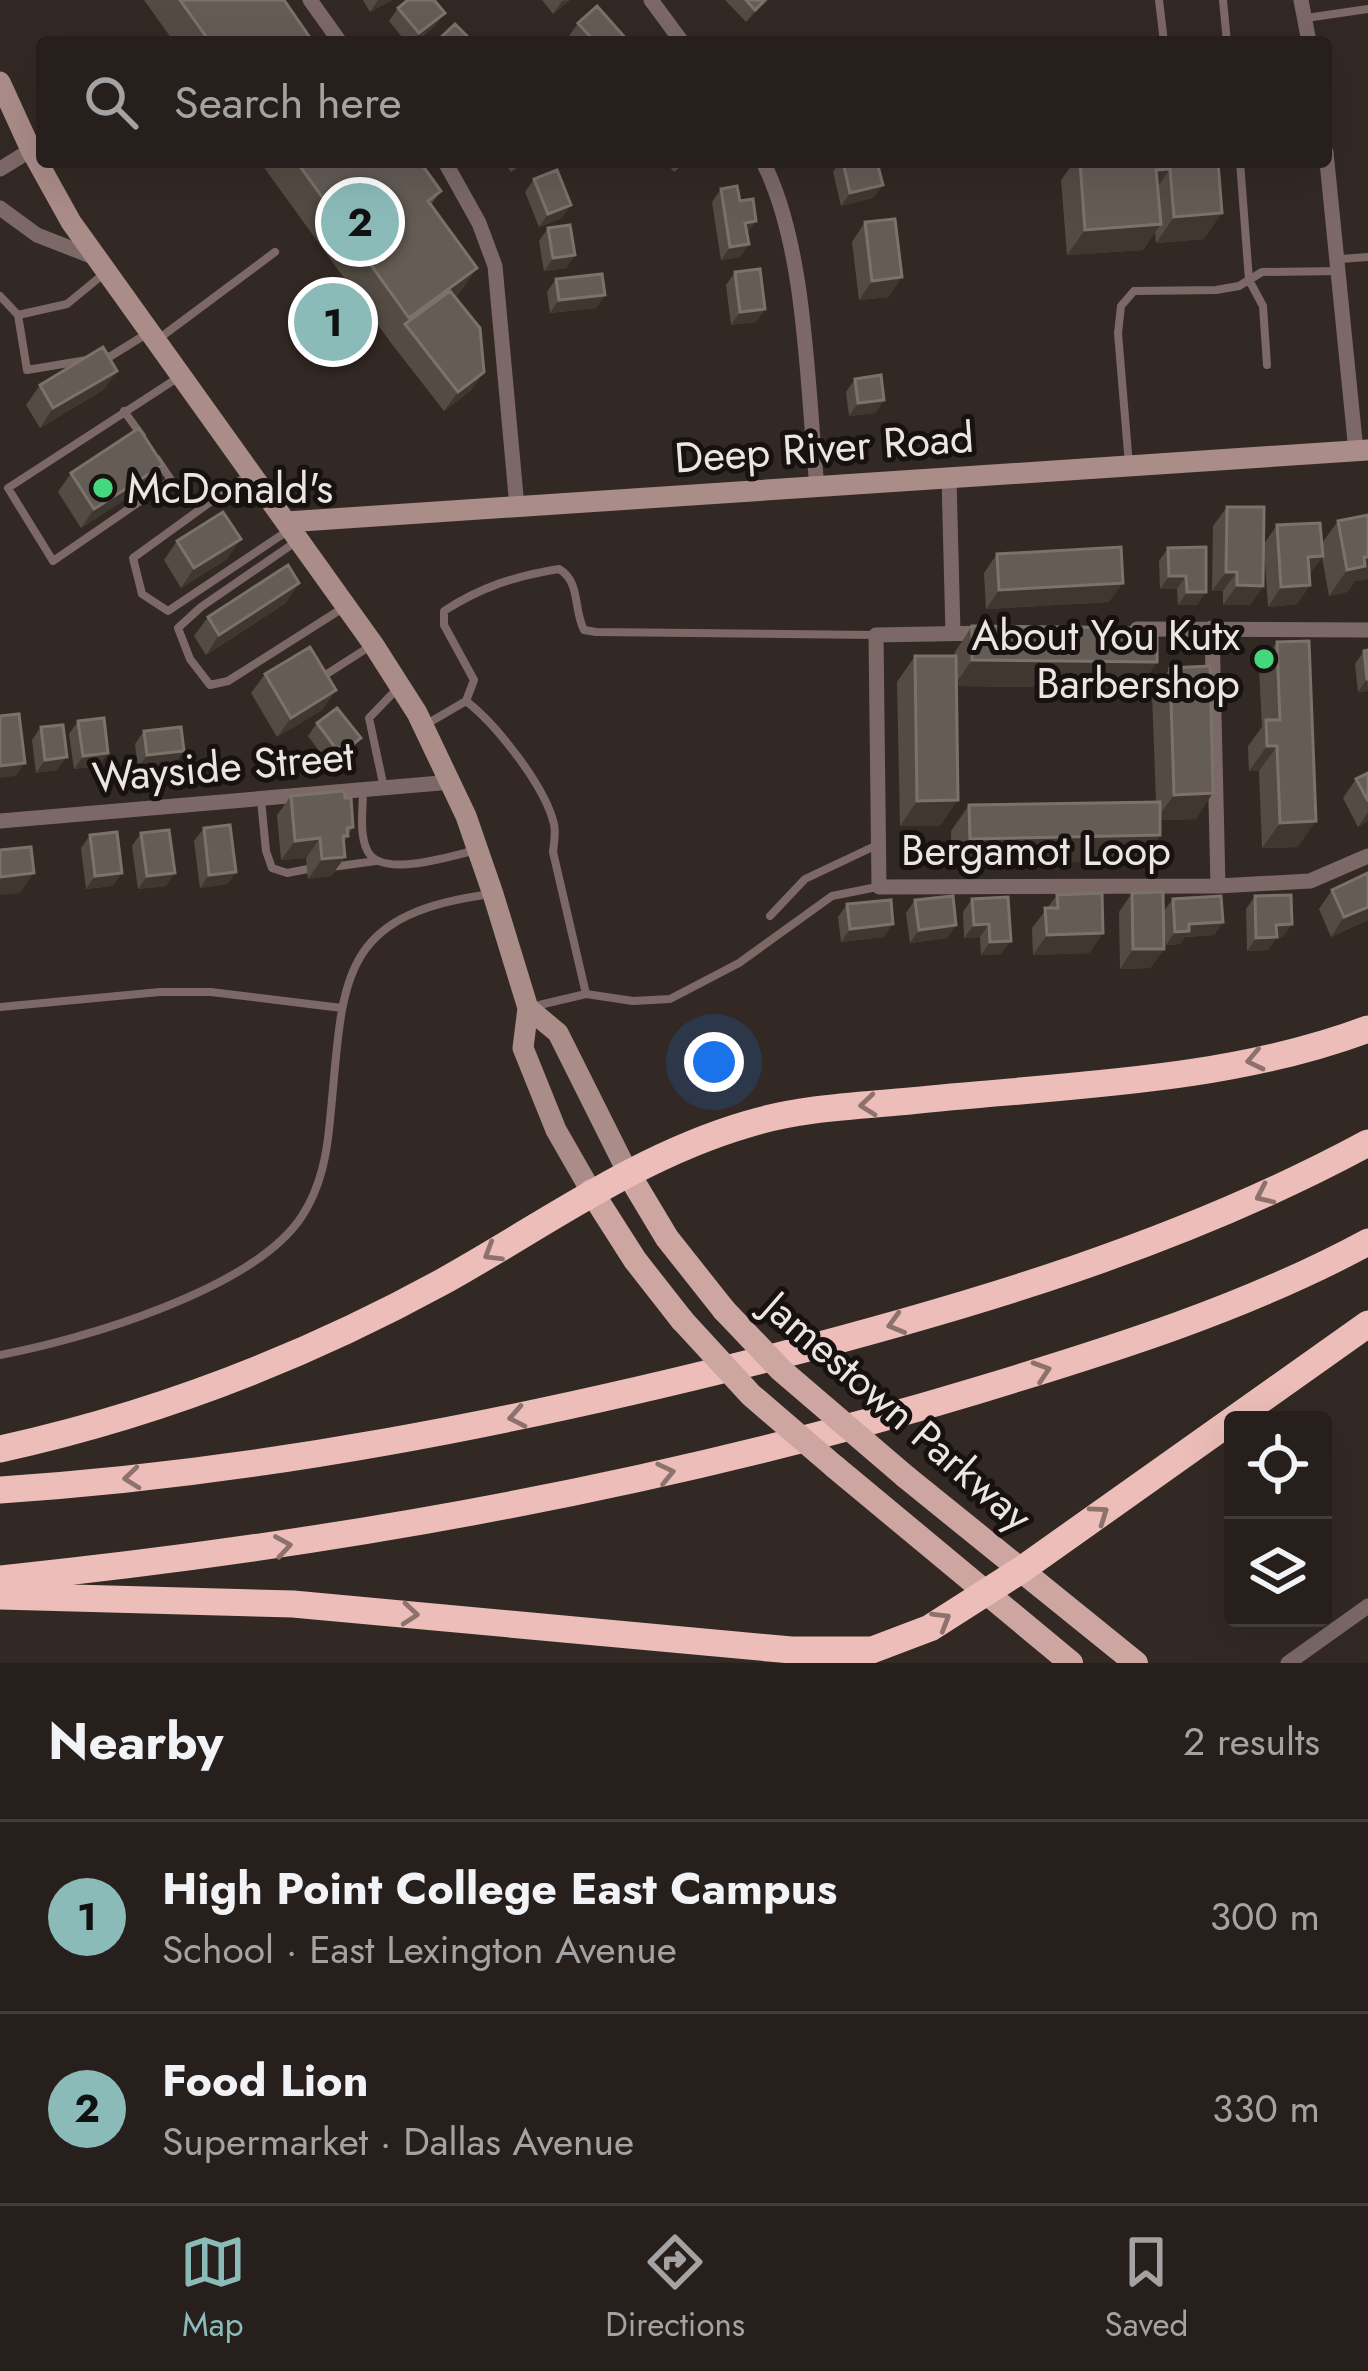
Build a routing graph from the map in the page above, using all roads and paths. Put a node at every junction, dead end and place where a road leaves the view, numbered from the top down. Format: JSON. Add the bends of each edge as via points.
{"nodes":[{"id":1,"x":310,"y":0,"type":"edge"},
{"id":2,"x":651,"y":0,"type":"edge"},
{"id":3,"x":1159,"y":0,"type":"edge"},
{"id":4,"x":1223,"y":0,"type":"edge"},
{"id":5,"x":1301,"y":0,"type":"edge"},
{"id":6,"x":1368,"y":9,"type":"edge"},
{"id":7,"x":1304,"y":18,"type":"junction"},
{"id":8,"x":336,"y":36,"type":"edge"},
{"id":9,"x":678,"y":36,"type":"edge"},
{"id":10,"x":1163,"y":36,"type":"edge"},
{"id":11,"x":1226,"y":36,"type":"edge"},
{"id":12,"x":1308,"y":36,"type":"edge"},
{"id":13,"x":0,"y":82,"type":"edge"},
{"id":14,"x":31,"y":150,"type":"junction"},
{"id":15,"x":36,"y":158,"type":"edge"},
{"id":16,"x":42,"y":168,"type":"edge"},
{"id":17,"x":448,"y":168,"type":"edge"},
{"id":18,"x":765,"y":168,"type":"edge"},
{"id":19,"x":1240,"y":168,"type":"edge"},
{"id":20,"x":1328,"y":168,"type":"edge"},
{"id":21,"x":0,"y":170,"type":"edge"},
{"id":22,"x":0,"y":208,"type":"edge"},
{"id":23,"x":20,"y":223,"type":"junction"},
{"id":24,"x":0,"y":224,"type":"edge"},
{"id":25,"x":275,"y":252,"type":"dead end"},
{"id":26,"x":1368,"y":257,"type":"edge"},
{"id":27,"x":101,"y":265,"type":"junction"},
{"id":28,"x":1339,"y":265,"type":"junction"},
{"id":29,"x":1249,"y":280,"type":"junction"},
{"id":30,"x":0,"y":296,"type":"edge"},
{"id":31,"x":18,"y":316,"type":"junction"},
{"id":32,"x":152,"y":336,"type":"junction"},
{"id":33,"x":1267,"y":364,"type":"dead end"},
{"id":34,"x":180,"y":376,"type":"junction"},
{"id":35,"x":124,"y":411,"type":"junction"},
{"id":36,"x":1362,"y":450,"type":"edge"},
{"id":37,"x":1129,"y":466,"type":"junction"},
{"id":38,"x":250,"y":473,"type":"junction"},
{"id":39,"x":949,"y":478,"type":"junction"},
{"id":40,"x":817,"y":487,"type":"junction"},
{"id":41,"x":4,"y":490,"type":"edge"},
{"id":42,"x":517,"y":507,"type":"junction"},
{"id":43,"x":292,"y":530,"type":"junction"},
{"id":44,"x":345,"y":607,"type":"junction"},
{"id":45,"x":1212,"y":628,"type":"junction"},
{"id":46,"x":1118,"y":630,"type":"edge"},
{"id":47,"x":1368,"y":630,"type":"edge"},
{"id":48,"x":1000,"y":632,"type":"edge"},
{"id":49,"x":953,"y":633,"type":"junction"},
{"id":50,"x":876,"y":635,"type":"junction"},
{"id":51,"x":373,"y":644,"type":"junction"},
{"id":52,"x":319,"y":680,"type":"edge"},
{"id":53,"x":401,"y":685,"type":"junction"},
{"id":54,"x":466,"y":701,"type":"junction"},
{"id":55,"x":424,"y":725,"type":"junction"},
{"id":56,"x":452,"y":782,"type":"junction"},
{"id":57,"x":384,"y":788,"type":"junction"},
{"id":58,"x":363,"y":789,"type":"junction"},
{"id":59,"x":261,"y":798,"type":"junction"},
{"id":60,"x":0,"y":821,"type":"edge"},
{"id":61,"x":878,"y":844,"type":"junction"},
{"id":62,"x":478,"y":850,"type":"junction"},
{"id":63,"x":1368,"y":856,"type":"edge"},
{"id":64,"x":378,"y":861,"type":"junction"},
{"id":65,"x":331,"y":867,"type":"edge"},
{"id":66,"x":308,"y":869,"type":"dead end"},
{"id":67,"x":1218,"y":886,"type":"junction"},
{"id":68,"x":879,"y":887,"type":"junction"},
{"id":69,"x":493,"y":894,"type":"junction"},
{"id":70,"x":770,"y":916,"type":"dead end"},
{"id":71,"x":586,"y":994,"type":"junction"},
{"id":72,"x":0,"y":1007,"type":"edge"},
{"id":73,"x":342,"y":1007,"type":"junction"},
{"id":74,"x":528,"y":1008,"type":"junction"},
{"id":75,"x":1368,"y":1029,"type":"edge"},
{"id":76,"x":1368,"y":1143,"type":"edge"},
{"id":77,"x":628,"y":1173,"type":"junction"},
{"id":78,"x":591,"y":1191,"type":"junction"},
{"id":79,"x":1368,"y":1242,"type":"edge"},
{"id":80,"x":1368,"y":1324,"type":"edge"},
{"id":81,"x":0,"y":1355,"type":"edge"},
{"id":82,"x":0,"y":1448,"type":"edge"},
{"id":83,"x":0,"y":1490,"type":"edge"},
{"id":84,"x":1021,"y":1570,"type":"junction"},
{"id":85,"x":0,"y":1579,"type":"edge"},
{"id":86,"x":984,"y":1593,"type":"junction"},
{"id":87,"x":0,"y":1596,"type":"edge"},
{"id":88,"x":1368,"y":1606,"type":"edge"},
{"id":89,"x":1071,"y":1663,"type":"edge"},
{"id":90,"x":1136,"y":1663,"type":"edge"},
{"id":91,"x":1288,"y":1663,"type":"edge"}],
"edges":[{"from":1,"to":8,"type":"street"},
{"from":2,"to":9,"type":"street"},
{"from":3,"to":10,"type":"lane"},
{"from":4,"to":11,"type":"lane"},
{"from":5,"to":7,"type":"street"},
{"from":6,"to":7,"type":"lane"},
{"from":7,"to":12,"type":"street"},
{"from":13,"to":14,"type":"main road","name":"Jamestown Parkway"},
{"from":14,"to":15,"type":"main road","name":"Jamestown Parkway"},
{"from":14,"to":21,"type":"street"},
{"from":16,"to":27,"type":"main road","name":"Jamestown Parkway"},
{"from":17,"to":42,"type":"street","via":[[495,266]]},
{"from":18,"to":40,"type":"street","via":[[789,240]]},
{"from":19,"to":29,"type":"lane"},
{"from":20,"to":28,"type":"street"},
{"from":22,"to":23,"type":"street"},
{"from":23,"to":24,"type":"street"},
{"from":23,"to":27,"type":"street"},
{"from":25,"to":32,"type":"lane"},
{"from":26,"to":28,"type":"lane"},
{"from":27,"to":31,"type":"lane","via":[[67,304]]},
{"from":27,"to":32,"type":"main road","name":"Jamestown Parkway"},
{"from":28,"to":29,"type":"lane"},
{"from":28,"to":36,"type":"street"},
{"from":29,"to":33,"type":"lane","via":[[1263,306]]},
{"from":29,"to":37,"type":"lane","via":[[1216,290],[1134,291],[1121,306]]},
{"from":30,"to":31,"type":"lane"},
{"from":31,"to":32,"type":"lane","via":[[27,370],[111,356]]},
{"from":32,"to":34,"type":"main road","name":"Jamestown Parkway"},
{"from":34,"to":35,"type":"lane"},
{"from":34,"to":38,"type":"main road","name":"Jamestown Parkway"},
{"from":35,"to":41,"type":"lane"},
{"from":35,"to":41,"type":"lane","via":[[171,480],[52,561]]},
{"from":36,"to":37,"type":"main road","name":"Deep River Road"},
{"from":37,"to":39,"type":"main road","name":"Deep River Road"},
{"from":38,"to":43,"type":"main road","name":"Jamestown Parkway"},
{"from":38,"to":43,"type":"lane","via":[[133,558],[142,594],[168,611]]},
{"from":39,"to":40,"type":"main road","name":"Deep River Road"},
{"from":39,"to":49,"type":"street"},
{"from":40,"to":42,"type":"main road","name":"Deep River Road"},
{"from":42,"to":43,"type":"main road","name":"Deep River Road"},
{"from":43,"to":44,"type":"main road","name":"Jamestown Parkway"},
{"from":43,"to":44,"type":"lane","via":[[178,628],[190,659],[210,685],[228,681]]},
{"from":44,"to":51,"type":"main road","name":"Jamestown Parkway"},
{"from":45,"to":46,"type":"street"},
{"from":45,"to":47,"type":"street"},
{"from":45,"to":67,"type":"street"},
{"from":48,"to":49,"type":"street"},
{"from":49,"to":50,"type":"street"},
{"from":50,"to":54,"type":"lane","via":[[584,630],[566,572],[516,575],[444,610],[474,680]]},
{"from":50,"to":61,"type":"street","name":"Bergamot Loop"},
{"from":51,"to":52,"type":"lane"},
{"from":51,"to":53,"type":"main road","name":"Jamestown Parkway"},
{"from":53,"to":55,"type":"main road","name":"Jamestown Parkway"},
{"from":53,"to":57,"type":"lane","via":[[369,718]]},
{"from":54,"to":55,"type":"lane"},
{"from":54,"to":71,"type":"lane","via":[[547,805]]},
{"from":55,"to":56,"type":"main road","name":"Jamestown Parkway"},
{"from":56,"to":57,"type":"street","name":"Wayside Street"},
{"from":56,"to":62,"type":"main road","name":"Jamestown Parkway"},
{"from":57,"to":58,"type":"street","name":"Wayside Street"},
{"from":58,"to":59,"type":"street","name":"Wayside Street"},
{"from":58,"to":64,"type":"lane","via":[[367,851]]},
{"from":59,"to":60,"type":"street","name":"Wayside Street"},
{"from":59,"to":66,"type":"lane","via":[[272,868]]},
{"from":61,"to":68,"type":"street","name":"Bergamot Loop"},
{"from":61,"to":70,"type":"lane","via":[[805,879]]},
{"from":62,"to":64,"type":"lane","via":[[399,865]]},
{"from":62,"to":69,"type":"main road","name":"Jamestown Parkway"},
{"from":63,"to":67,"type":"street","name":"Bergamot Loop","via":[[1310,881]]},
{"from":64,"to":65,"type":"lane"},
{"from":67,"to":68,"type":"street","name":"Bergamot Loop"},
{"from":68,"to":71,"type":"lane","via":[[832,896],[739,963],[670,999]]},
{"from":69,"to":73,"type":"lane","via":[[418,908],[390,922],[366,947]]},
{"from":69,"to":74,"type":"main road","name":"Jamestown Parkway"},
{"from":71,"to":74,"type":"lane"},
{"from":72,"to":73,"type":"lane","via":[[160,992]]},
{"from":73,"to":81,"type":"lane","via":[[317,1188],[275,1246],[227,1279],[95,1333]]},
{"from":74,"to":77,"type":"main road","name":"Jamestown Parkway","via":[[558,1034]]},
{"from":74,"to":78,"type":"main road","name":"Jamestown Parkway","via":[[523,1048]]},
{"from":75,"to":77,"type":"highway","one_way":true,"via":[[1198,1071],[784,1115],[720,1132]]},
{"from":76,"to":83,"type":"highway","one_way":true,"via":[[1261,1197],[1112,1256],[751,1363],[361,1445]]},
{"from":77,"to":78,"type":"highway"},
{"from":77,"to":84,"type":"main road","name":"Jamestown Parkway","bridge":true,"via":[[667,1238],[781,1370]]},
{"from":78,"to":82,"type":"highway","one_way":true,"via":[[455,1274],[306,1349],[149,1409]]},
{"from":78,"to":86,"type":"main road","name":"Jamestown Parkway","bridge":true,"via":[[682,1320],[751,1395]]},
{"from":85,"to":79,"type":"highway","one_way":true,"via":[[375,1531],[753,1452],[1140,1338]]},
{"from":84,"to":80,"type":"highway","one_way":true},
{"from":84,"to":86,"type":"highway"},
{"from":84,"to":90,"type":"main road","name":"Jamestown Parkway"},
{"from":87,"to":86,"type":"highway","one_way":true,"via":[[293,1604],[850,1652],[911,1638]]},
{"from":86,"to":89,"type":"main road","name":"Jamestown Parkway"},
{"from":88,"to":91,"type":"street"}]}
